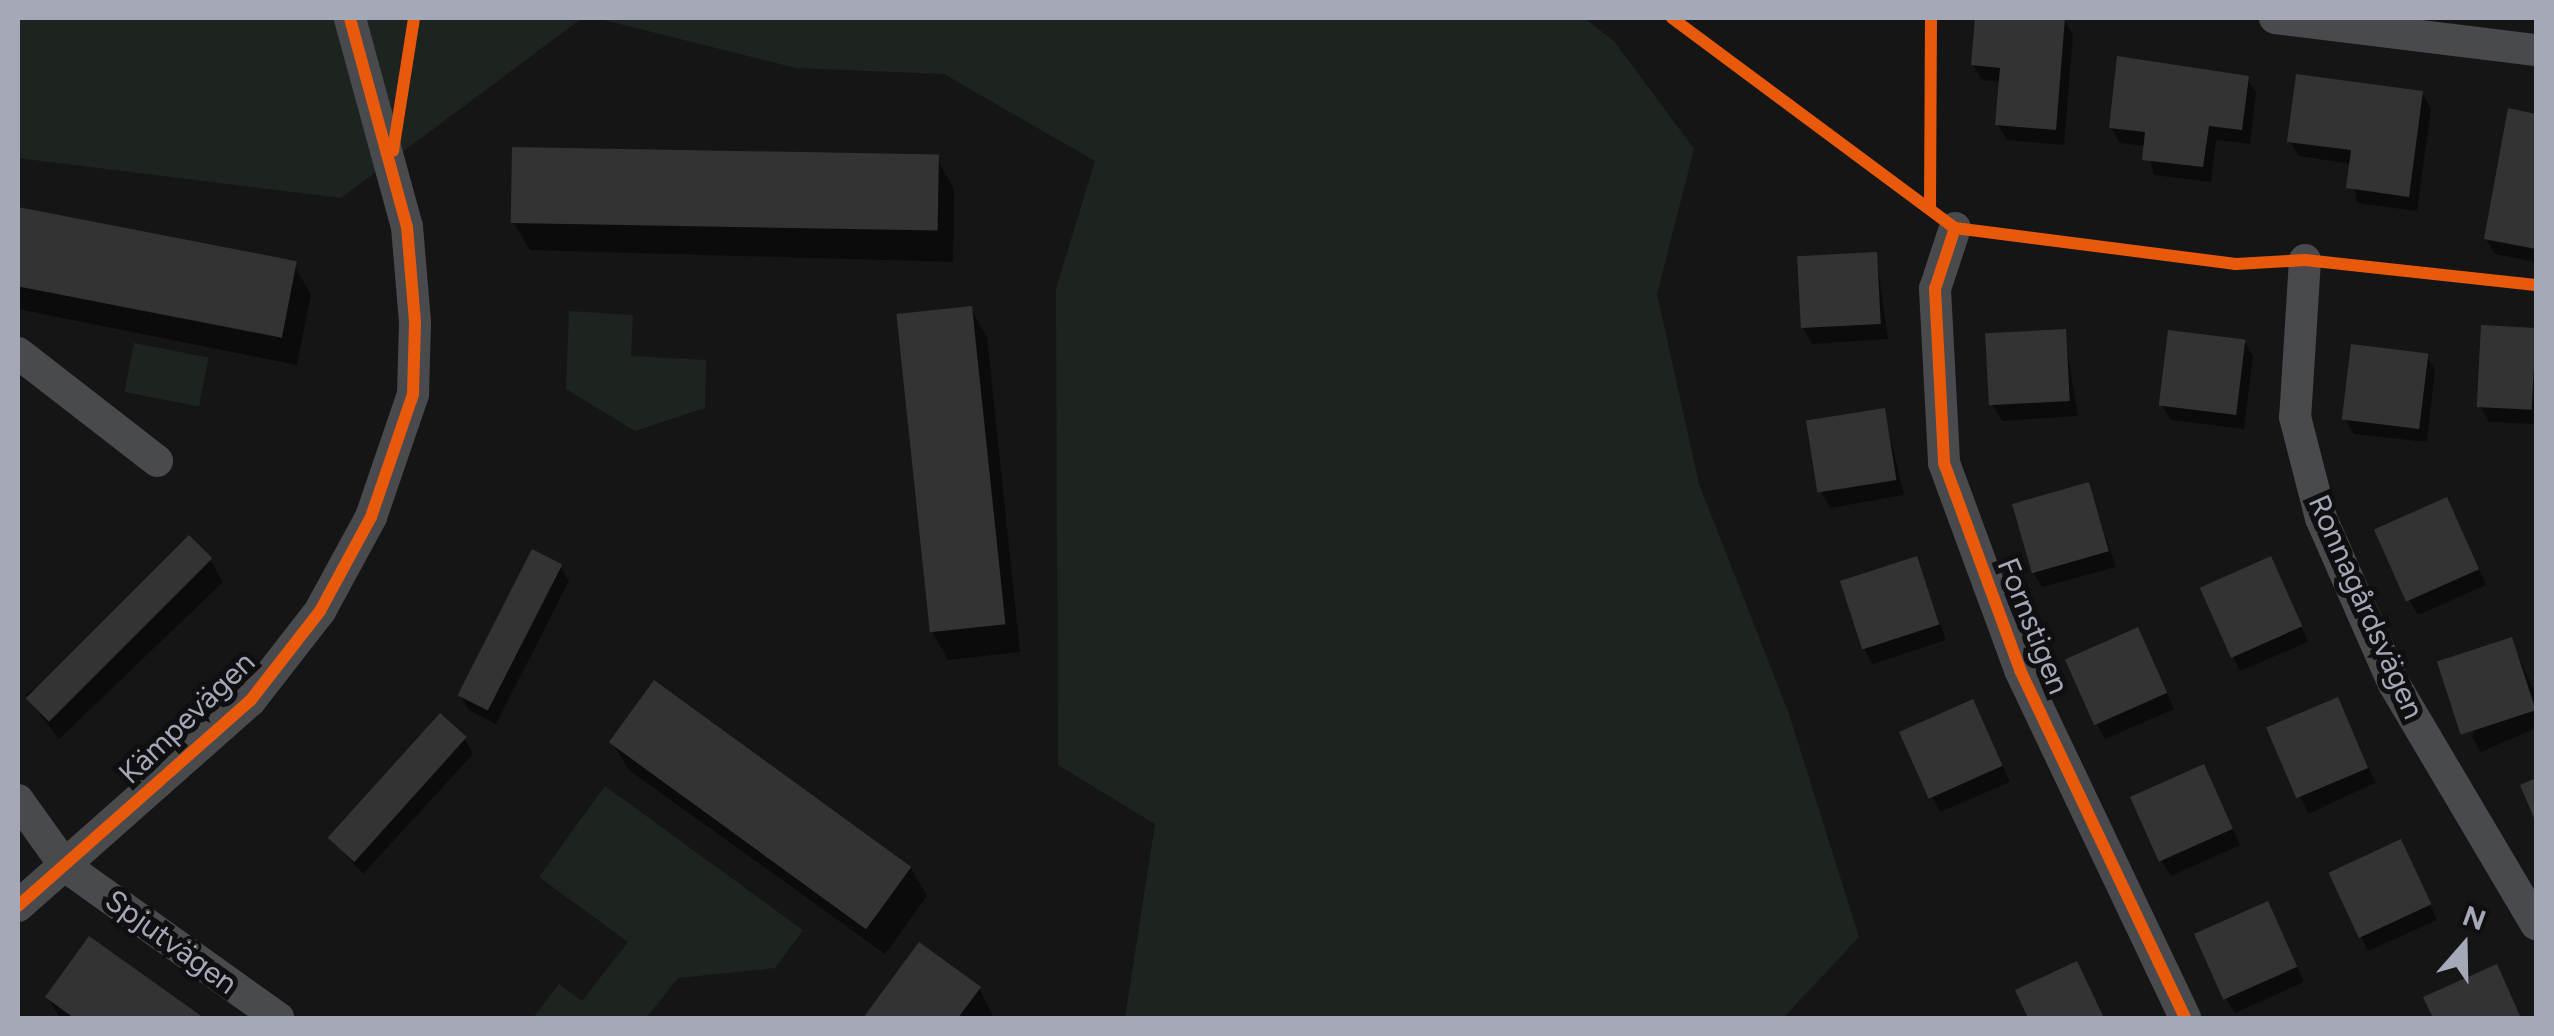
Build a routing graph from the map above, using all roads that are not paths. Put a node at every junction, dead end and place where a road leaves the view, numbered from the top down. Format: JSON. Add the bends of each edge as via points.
{"nodes":[{"id":1,"x":350,"y":18,"type":"edge"},
{"id":2,"x":2275,"y":18,"type":"edge"},
{"id":3,"x":2536,"y":50,"type":"edge"},
{"id":4,"x":1955,"y":228,"type":"dead end"},
{"id":5,"x":2305,"y":260,"type":"dead end"},
{"id":6,"x":18,"y":353,"type":"edge"},
{"id":7,"x":157,"y":462,"type":"dead end"},
{"id":8,"x":18,"y":800,"type":"edge"},
{"id":9,"x":64,"y":866,"type":"junction"},
{"id":10,"x":18,"y":906,"type":"edge"},
{"id":11,"x":2536,"y":924,"type":"edge"},
{"id":12,"x":278,"y":1018,"type":"edge"},
{"id":13,"x":2185,"y":1018,"type":"edge"}],
"edges":[{"from":1,"to":9,"type":"street","name":"Kämpevägen","via":[[407,228],[412,394],[387,470],[320,612],[250,701]]},
{"from":2,"to":3,"type":"street"},
{"from":4,"to":13,"type":"street","name":"Fornstigen","via":[[1935,289],[1944,464],[2020,670]]},
{"from":5,"to":11,"type":"street","name":"Ronnagårdsvägen","via":[[2294,416],[2321,518],[2394,684]]},
{"from":6,"to":7,"type":"street"},
{"from":8,"to":9,"type":"street","name":"Spjutvägen"},
{"from":9,"to":10,"type":"street","name":"Kämpevägen"},
{"from":9,"to":12,"type":"street","name":"Spjutvägen"}]}
